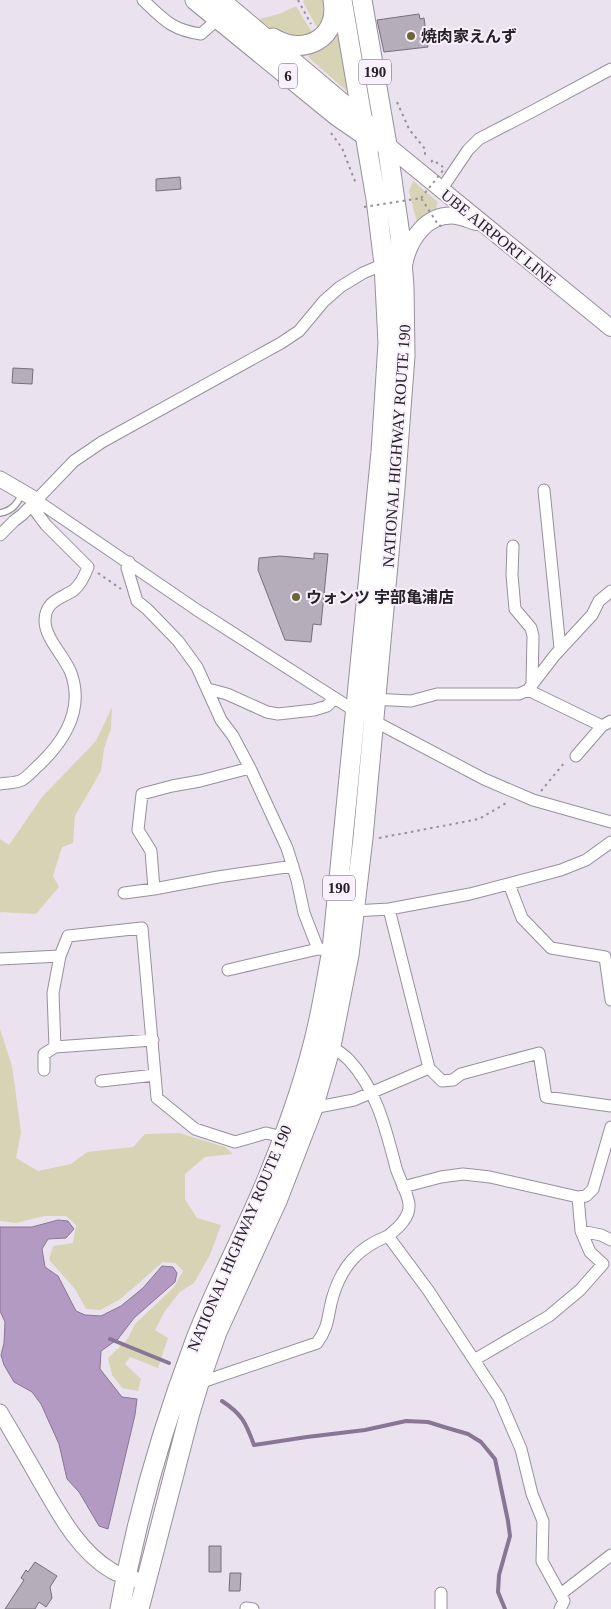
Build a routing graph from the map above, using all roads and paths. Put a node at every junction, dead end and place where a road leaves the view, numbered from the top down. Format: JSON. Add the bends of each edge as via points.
{"nodes":[{"id":1,"x":143,"y":0,"type":"edge"},
{"id":2,"x":195,"y":0,"type":"edge"},
{"id":3,"x":220,"y":0,"type":"edge"},
{"id":4,"x":298,"y":0,"type":"edge"},
{"id":5,"x":334,"y":0,"type":"edge"},
{"id":6,"x":342,"y":0,"type":"edge"},
{"id":7,"x":362,"y":0,"type":"edge"},
{"id":8,"x":242,"y":18,"type":"junction"},
{"id":9,"x":218,"y":19,"type":"junction"},
{"id":10,"x":315,"y":31,"type":"dead end"},
{"id":11,"x":611,"y":69,"type":"edge"},
{"id":12,"x":398,"y":102,"type":"dead end"},
{"id":13,"x":365,"y":128,"type":"junction"},
{"id":14,"x":331,"y":133,"type":"dead end"},
{"id":15,"x":387,"y":145,"type":"junction"},
{"id":16,"x":423,"y":159,"type":"dead end"},
{"id":17,"x":437,"y":167,"type":"dead end"},
{"id":18,"x":356,"y":184,"type":"dead end"},
{"id":19,"x":441,"y":190,"type":"junction"},
{"id":20,"x":421,"y":198,"type":"junction"},
{"id":21,"x":364,"y":207,"type":"dead end"},
{"id":22,"x":483,"y":224,"type":"junction"},
{"id":23,"x":444,"y":225,"type":"dead end"},
{"id":24,"x":384,"y":264,"type":"junction"},
{"id":25,"x":404,"y":270,"type":"junction"},
{"id":26,"x":611,"y":328,"type":"edge"},
{"id":27,"x":0,"y":479,"type":"edge"},
{"id":28,"x":544,"y":490,"type":"dead end"},
{"id":29,"x":30,"y":499,"type":"junction"},
{"id":30,"x":0,"y":513,"type":"edge"},
{"id":31,"x":0,"y":535,"type":"edge"},
{"id":32,"x":513,"y":546,"type":"dead end"},
{"id":33,"x":129,"y":562,"type":"junction"},
{"id":34,"x":88,"y":567,"type":"junction"},
{"id":35,"x":611,"y":590,"type":"edge"},
{"id":36,"x":137,"y":601,"type":"junction"},
{"id":37,"x":560,"y":648,"type":"junction"},
{"id":38,"x":530,"y":687,"type":"junction"},
{"id":39,"x":208,"y":689,"type":"junction"},
{"id":40,"x":334,"y":699,"type":"junction"},
{"id":41,"x":376,"y":700,"type":"junction"},
{"id":42,"x":356,"y":704,"type":"junction"},
{"id":43,"x":373,"y":720,"type":"junction"},
{"id":44,"x":607,"y":724,"type":"edge"},
{"id":45,"x":576,"y":756,"type":"joint"},
{"id":46,"x":250,"y":768,"type":"junction"},
{"id":47,"x":0,"y":784,"type":"edge"},
{"id":48,"x":520,"y":795,"type":"junction"},
{"id":49,"x":533,"y":800,"type":"junction"},
{"id":50,"x":611,"y":822,"type":"edge"},
{"id":51,"x":374,"y":838,"type":"dead end"},
{"id":52,"x":611,"y":842,"type":"edge"},
{"id":53,"x":293,"y":866,"type":"junction"},
{"id":54,"x":509,"y":884,"type":"junction"},
{"id":55,"x":154,"y":889,"type":"junction"},
{"id":56,"x":124,"y":893,"type":"dead end"},
{"id":57,"x":389,"y":909,"type":"junction"},
{"id":58,"x":354,"y":911,"type":"junction"},
{"id":59,"x":325,"y":950,"type":"junction"},
{"id":60,"x":60,"y":956,"type":"junction"},
{"id":61,"x":0,"y":959,"type":"edge"},
{"id":62,"x":228,"y":970,"type":"dead end"},
{"id":63,"x":611,"y":1000,"type":"edge"},
{"id":64,"x":152,"y":1040,"type":"junction"},
{"id":65,"x":331,"y":1046,"type":"junction"},
{"id":66,"x":55,"y":1047,"type":"junction"},
{"id":67,"x":429,"y":1068,"type":"junction"},
{"id":68,"x":44,"y":1070,"type":"dead end"},
{"id":69,"x":155,"y":1075,"type":"junction"},
{"id":70,"x":101,"y":1081,"type":"dead end"},
{"id":71,"x":372,"y":1092,"type":"junction"},
{"id":72,"x":611,"y":1106,"type":"edge"},
{"id":73,"x":313,"y":1108,"type":"junction"},
{"id":74,"x":611,"y":1127,"type":"edge"},
{"id":75,"x":283,"y":1137,"type":"junction"},
{"id":76,"x":403,"y":1187,"type":"junction"},
{"id":77,"x":578,"y":1197,"type":"junction"},
{"id":78,"x":581,"y":1231,"type":"junction"},
{"id":79,"x":388,"y":1236,"type":"junction"},
{"id":80,"x":611,"y":1240,"type":"edge"},
{"id":81,"x":474,"y":1360,"type":"junction"},
{"id":82,"x":199,"y":1383,"type":"junction"},
{"id":83,"x":0,"y":1412,"type":"edge"},
{"id":84,"x":611,"y":1555,"type":"edge"},
{"id":85,"x":126,"y":1577,"type":"junction"},
{"id":86,"x":145,"y":1582,"type":"junction"},
{"id":87,"x":442,"y":1593,"type":"dead end"},
{"id":88,"x":562,"y":1594,"type":"junction"},
{"id":89,"x":120,"y":1609,"type":"edge"},
{"id":90,"x":138,"y":1609,"type":"edge"},
{"id":91,"x":441,"y":1609,"type":"edge"},
{"id":92,"x":560,"y":1609,"type":"edge"}],
"edges":[{"from":1,"to":9,"type":"street","via":[[183,31],[201,34]]},
{"from":2,"to":9,"type":"main road","number":"6"},
{"from":3,"to":8,"type":"main road","number":"6"},
{"from":4,"to":10,"type":"path"},
{"from":5,"to":8,"type":"main road","via":[[334,14],[326,32],[310,45],[279,42]]},
{"from":6,"to":13,"type":"main road","name":"NATIONAL HIGHWAY ROUTE 190","number":"190"},
{"from":7,"to":15,"type":"main road","name":"NATIONAL HIGHWAY ROUTE 190","number":"190"},
{"from":8,"to":13,"type":"main road","number":"6"},
{"from":9,"to":13,"type":"main road","number":"6","via":[[337,116]]},
{"from":11,"to":19,"type":"street","via":[[480,139],[468,150]]},
{"from":12,"to":16,"type":"path","via":[[409,128],[425,149]]},
{"from":13,"to":15,"type":"main road","number":"6"},
{"from":13,"to":24,"type":"main road","name":"NATIONAL HIGHWAY ROUTE 190","number":"190"},
{"from":14,"to":18,"type":"path","via":[[342,148]]},
{"from":15,"to":19,"type":"main road","name":"UBE AIRPORT LINE"},
{"from":15,"to":25,"type":"main road","name":"NATIONAL HIGHWAY ROUTE 190","number":"190"},
{"from":17,"to":20,"type":"path","bridge":true,"via":[[431,163],[433,160],[445,168]]},
{"from":19,"to":22,"type":"main road","name":"UBE AIRPORT LINE"},
{"from":20,"to":21,"type":"path","bridge":true},
{"from":20,"to":23,"type":"path","bridge":true,"via":[[440,226]]},
{"from":22,"to":25,"type":"main road","via":[[458,216],[431,221],[410,243]]},
{"from":22,"to":26,"type":"main road","name":"UBE AIRPORT LINE"},
{"from":24,"to":29,"type":"street","via":[[340,287],[299,331],[281,343],[102,442]]},
{"from":24,"to":42,"type":"main road","name":"NATIONAL HIGHWAY ROUTE 190","number":"190","via":[[388,375]]},
{"from":25,"to":41,"type":"main road","name":"NATIONAL HIGHWAY ROUTE 190","number":"190","via":[[404,374]]},
{"from":27,"to":29,"type":"street"},
{"from":28,"to":37,"type":"street"},
{"from":29,"to":30,"type":"lane"},
{"from":29,"to":31,"type":"street"},
{"from":29,"to":33,"type":"street"},
{"from":29,"to":34,"type":"street","via":[[46,525]]},
{"from":32,"to":38,"type":"street","via":[[515,609],[531,628],[533,636]]},
{"from":33,"to":36,"type":"street","via":[[127,568]]},
{"from":33,"to":40,"type":"street"},
{"from":34,"to":36,"type":"path"},
{"from":34,"to":47,"type":"street","via":[[82,582],[57,598],[47,610],[45,623],[70,671],[74,688],[69,728],[56,749],[21,781]]},
{"from":35,"to":37,"type":"street"},
{"from":36,"to":39,"type":"street","via":[[178,641]]},
{"from":37,"to":38,"type":"street"},
{"from":38,"to":41,"type":"street","via":[[519,694],[437,694],[411,701]]},
{"from":38,"to":44,"type":"street"},
{"from":39,"to":40,"type":"street","via":[[278,714],[314,710],[327,706]]},
{"from":39,"to":46,"type":"street","via":[[221,720],[234,736]]},
{"from":40,"to":42,"type":"street"},
{"from":41,"to":42,"type":"street"},
{"from":41,"to":43,"type":"main road","name":"NATIONAL HIGHWAY ROUTE 190","number":"190"},
{"from":42,"to":43,"type":"street"},
{"from":42,"to":59,"type":"main road","name":"NATIONAL HIGHWAY ROUTE 190","number":"190"},
{"from":43,"to":48,"type":"street"},
{"from":43,"to":58,"type":"main road","name":"NATIONAL HIGHWAY ROUTE 190","number":"190"},
{"from":44,"to":45,"type":"street"},
{"from":45,"to":49,"type":"path","via":[[570,758]]},
{"from":46,"to":53,"type":"street"},
{"from":46,"to":55,"type":"street","via":[[142,794],[138,830],[151,851]]},
{"from":48,"to":49,"type":"street"},
{"from":48,"to":51,"type":"path","via":[[479,819]]},
{"from":49,"to":50,"type":"street"},
{"from":52,"to":54,"type":"street","via":[[586,860]]},
{"from":53,"to":55,"type":"street"},
{"from":53,"to":59,"type":"street","via":[[304,913]]},
{"from":54,"to":57,"type":"street"},
{"from":54,"to":63,"type":"street","via":[[522,918],[551,948],[605,957]]},
{"from":55,"to":56,"type":"street"},
{"from":57,"to":58,"type":"street"},
{"from":57,"to":67,"type":"street"},
{"from":58,"to":65,"type":"main road","name":"NATIONAL HIGHWAY ROUTE 190","number":"190","via":[[348,962]]},
{"from":59,"to":62,"type":"street"},
{"from":59,"to":75,"type":"main road","name":"NATIONAL HIGHWAY ROUTE 190","number":"190","via":[[317,1029]]},
{"from":60,"to":61,"type":"street"},
{"from":60,"to":64,"type":"street","via":[[68,936],[142,928]]},
{"from":60,"to":66,"type":"street","via":[[53,993]]},
{"from":64,"to":66,"type":"street"},
{"from":64,"to":69,"type":"street"},
{"from":65,"to":71,"type":"street","via":[[349,1060]]},
{"from":65,"to":73,"type":"main road","name":"NATIONAL HIGHWAY ROUTE 190","number":"190"},
{"from":66,"to":68,"type":"street","via":[[44,1054]]},
{"from":67,"to":71,"type":"street"},
{"from":67,"to":72,"type":"street","via":[[442,1081],[453,1080],[461,1074],[539,1052],[546,1097]]},
{"from":69,"to":70,"type":"street"},
{"from":69,"to":75,"type":"street","via":[[157,1098],[195,1129],[235,1142],[266,1134]]},
{"from":71,"to":73,"type":"street","via":[[354,1100]]},
{"from":71,"to":76,"type":"street"},
{"from":73,"to":82,"type":"main road","name":"NATIONAL HIGHWAY ROUTE 190","number":"190","via":[[277,1201],[217,1332]]},
{"from":74,"to":77,"type":"street","via":[[593,1188],[586,1196]]},
{"from":75,"to":85,"type":"main road","name":"NATIONAL HIGHWAY ROUTE 190","number":"190","via":[[177,1390],[158,1450]]},
{"from":76,"to":77,"type":"street","via":[[463,1174],[490,1176]]},
{"from":76,"to":79,"type":"street","via":[[409,1205],[407,1213]]},
{"from":77,"to":78,"type":"street"},
{"from":78,"to":80,"type":"street"},
{"from":78,"to":81,"type":"street","via":[[590,1252],[603,1264],[580,1290],[549,1316]]},
{"from":79,"to":81,"type":"street"},
{"from":79,"to":82,"type":"street","via":[[364,1248],[342,1274],[332,1297],[325,1332],[317,1344]]},
{"from":81,"to":88,"type":"street","via":[[499,1398],[522,1449],[532,1494],[543,1521],[542,1561]]},
{"from":82,"to":86,"type":"main road","name":"NATIONAL HIGHWAY ROUTE 190","number":"190"},
{"from":83,"to":85,"type":"street","via":[[76,1537],[110,1570]]},
{"from":84,"to":88,"type":"street"},
{"from":85,"to":86,"type":"street"},
{"from":85,"to":89,"type":"main road","name":"NATIONAL HIGHWAY ROUTE 190","number":"190"},
{"from":86,"to":90,"type":"main road","name":"NATIONAL HIGHWAY ROUTE 190","number":"190"},
{"from":87,"to":91,"type":"street"},
{"from":88,"to":92,"type":"street","via":[[564,1601]]}]}
